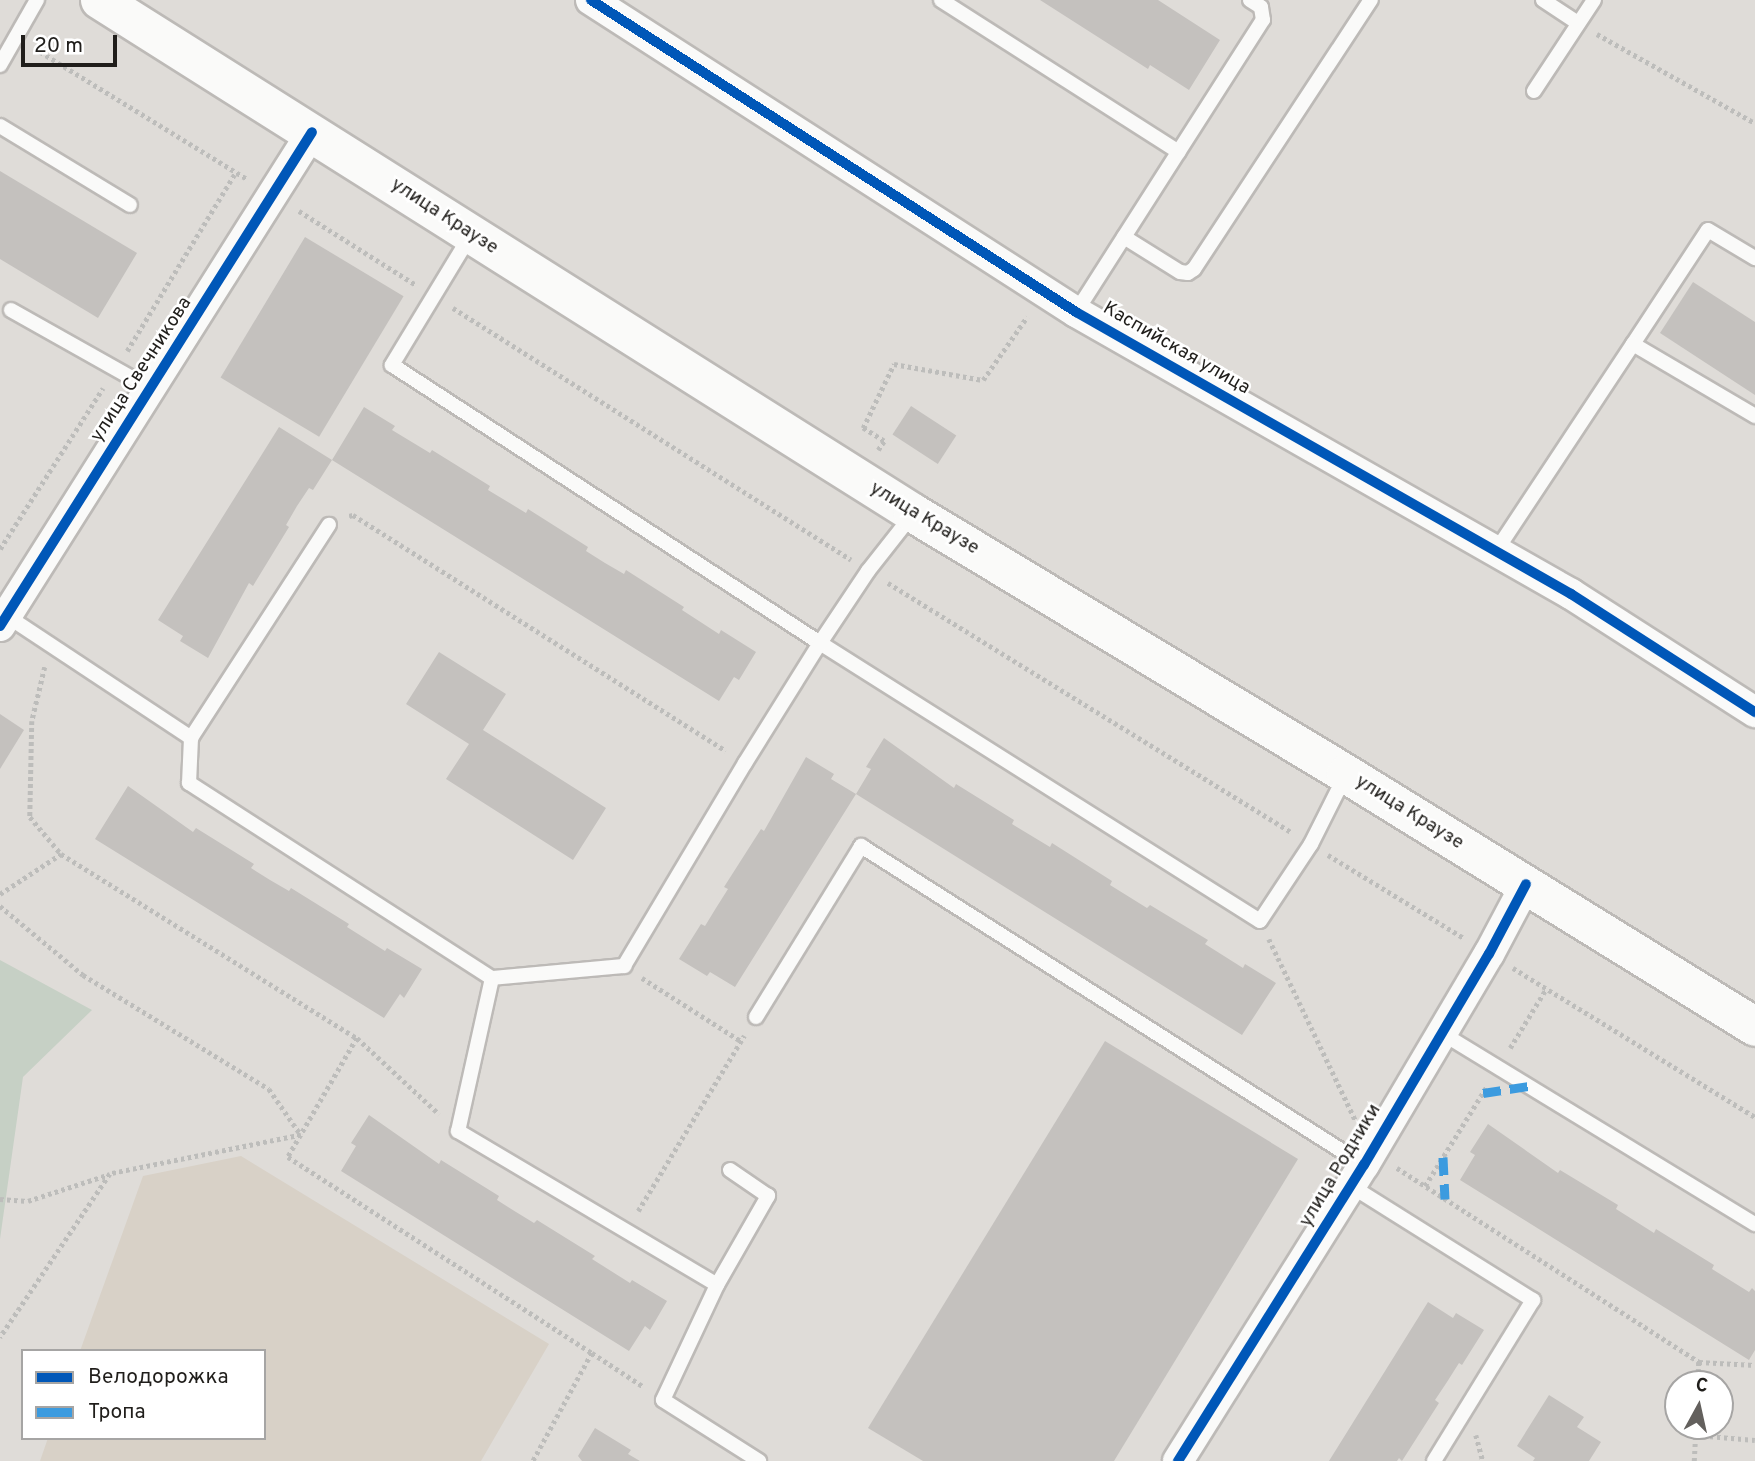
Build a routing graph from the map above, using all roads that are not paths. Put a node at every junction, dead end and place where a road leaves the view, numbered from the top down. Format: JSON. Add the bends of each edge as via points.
{"nodes":[{"id":1,"x":37,"y":0,"type":"edge"},
{"id":2,"x":100,"y":0,"type":"edge"},
{"id":3,"x":591,"y":0,"type":"edge"},
{"id":4,"x":941,"y":0,"type":"edge"},
{"id":5,"x":1250,"y":0,"type":"edge"},
{"id":6,"x":1371,"y":0,"type":"edge"},
{"id":7,"x":1543,"y":0,"type":"edge"},
{"id":8,"x":1594,"y":0,"type":"edge"},
{"id":9,"x":1578,"y":23,"type":"junction"},
{"id":10,"x":0,"y":65,"type":"edge"},
{"id":11,"x":1534,"y":91,"type":"dead end"},
{"id":12,"x":0,"y":126,"type":"edge"},
{"id":13,"x":312,"y":132,"type":"junction"},
{"id":14,"x":1179,"y":152,"type":"junction"},
{"id":15,"x":131,"y":205,"type":"dead end"},
{"id":16,"x":470,"y":235,"type":"junction"},
{"id":17,"x":1124,"y":237,"type":"junction"},
{"id":18,"x":1755,"y":258,"type":"edge"},
{"id":19,"x":11,"y":310,"type":"dead end"},
{"id":20,"x":1076,"y":312,"type":"junction"},
{"id":21,"x":1633,"y":344,"type":"junction"},
{"id":22,"x":151,"y":389,"type":"junction"},
{"id":23,"x":1755,"y":416,"type":"edge"},
{"id":24,"x":913,"y":513,"type":"junction"},
{"id":25,"x":329,"y":525,"type":"road end"},
{"id":26,"x":1496,"y":551,"type":"junction"},
{"id":27,"x":3,"y":621,"type":"edge"},
{"id":28,"x":821,"y":643,"type":"junction"},
{"id":29,"x":1755,"y":712,"type":"edge"},
{"id":30,"x":191,"y":738,"type":"junction"},
{"id":31,"x":1346,"y":774,"type":"junction"},
{"id":32,"x":1526,"y":884,"type":"junction"},
{"id":33,"x":492,"y":978,"type":"junction"},
{"id":34,"x":756,"y":1017,"type":"road end"},
{"id":35,"x":1755,"y":1027,"type":"edge"},
{"id":36,"x":1440,"y":1032,"type":"junction"},
{"id":37,"x":1362,"y":1167,"type":"junction"},
{"id":38,"x":730,"y":1170,"type":"dead end"},
{"id":39,"x":1755,"y":1224,"type":"edge"},
{"id":40,"x":717,"y":1285,"type":"junction"},
{"id":41,"x":760,"y":1461,"type":"edge"},
{"id":42,"x":1178,"y":1461,"type":"edge"},
{"id":43,"x":1434,"y":1461,"type":"edge"}],
"edges":[{"from":1,"to":10,"type":"lane"},
{"from":2,"to":13,"type":"main road","name":"улица Краузе"},
{"from":3,"to":20,"type":"street","name":"Каспийская улица"},
{"from":4,"to":14,"type":"lane"},
{"from":5,"to":14,"type":"lane","via":[[1261,7],[1263,20]]},
{"from":6,"to":17,"type":"lane","via":[[1194,269],[1180,272]]},
{"from":7,"to":9,"type":"lane"},
{"from":8,"to":9,"type":"lane"},
{"from":9,"to":11,"type":"lane"},
{"from":12,"to":15,"type":"lane"},
{"from":13,"to":16,"type":"main road","name":"улица Краузе"},
{"from":13,"to":22,"type":"street","name":"улица Свечникова"},
{"from":14,"to":17,"type":"lane"},
{"from":16,"to":24,"type":"main road","name":"улица Краузе"},
{"from":16,"to":28,"type":"lane","via":[[392,365]]},
{"from":17,"to":20,"type":"lane"},
{"from":18,"to":21,"type":"lane","via":[[1709,230]]},
{"from":19,"to":22,"type":"lane"},
{"from":20,"to":26,"type":"street","name":"Каспийская улица"},
{"from":21,"to":23,"type":"lane"},
{"from":21,"to":26,"type":"lane"},
{"from":22,"to":27,"type":"street","name":"улица Свечникова"},
{"from":24,"to":28,"type":"lane"},
{"from":24,"to":31,"type":"main road","name":"улица Краузе"},
{"from":25,"to":30,"type":"lane"},
{"from":26,"to":29,"type":"street","name":"Каспийская улица"},
{"from":27,"to":30,"type":"lane","via":[[50,642]]},
{"from":28,"to":31,"type":"lane","via":[[1260,921],[1311,844]]},
{"from":28,"to":33,"type":"lane","via":[[624,966]]},
{"from":30,"to":33,"type":"lane","via":[[189,783]]},
{"from":31,"to":32,"type":"main road","name":"улица Краузе"},
{"from":32,"to":35,"type":"main road","name":"улица Краузе"},
{"from":32,"to":36,"type":"street","name":"улица Родники"},
{"from":33,"to":40,"type":"lane","via":[[458,1131]]},
{"from":34,"to":37,"type":"lane","via":[[861,846]]},
{"from":36,"to":37,"type":"street","name":"улица Родники"},
{"from":36,"to":39,"type":"lane"},
{"from":37,"to":42,"type":"street","name":"улица Родники"},
{"from":37,"to":43,"type":"lane","via":[[1533,1300]]},
{"from":38,"to":40,"type":"lane","via":[[768,1196]]},
{"from":40,"to":41,"type":"lane","via":[[663,1400]]}]}
